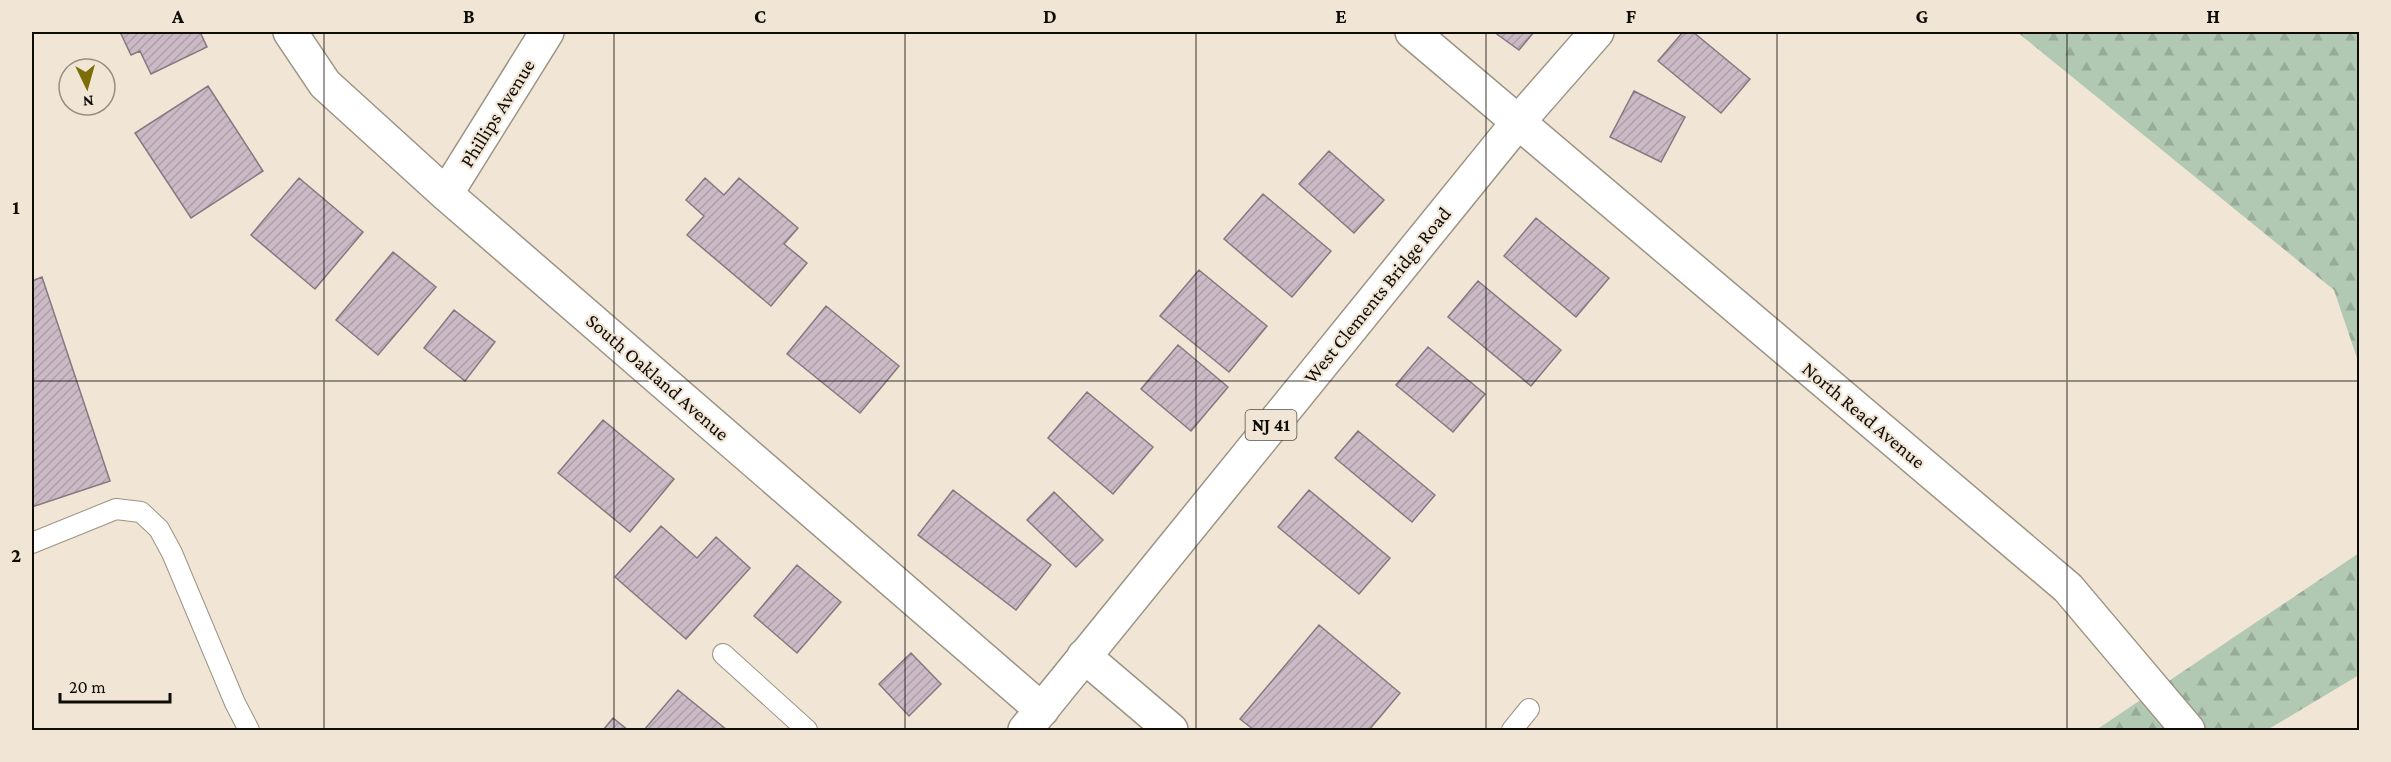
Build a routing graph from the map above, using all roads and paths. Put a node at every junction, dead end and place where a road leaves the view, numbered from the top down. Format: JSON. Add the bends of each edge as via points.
{"nodes":[{"id":1,"x":290,"y":32,"type":"edge"},
{"id":2,"x":547,"y":32,"type":"edge"},
{"id":3,"x":1412,"y":32,"type":"edge"},
{"id":4,"x":1597,"y":32,"type":"edge"},
{"id":5,"x":1519,"y":121,"type":"junction"},
{"id":6,"x":446,"y":194,"type":"junction"},
{"id":7,"x":32,"y":543,"type":"edge"},
{"id":8,"x":723,"y":654,"type":"dead end"},
{"id":9,"x":1083,"y":656,"type":"junction"},
{"id":10,"x":1530,"y":710,"type":"dead end"},
{"id":11,"x":1034,"y":720,"type":"edge"},
{"id":12,"x":249,"y":730,"type":"edge"},
{"id":13,"x":807,"y":730,"type":"edge"},
{"id":14,"x":1170,"y":730,"type":"edge"},
{"id":15,"x":1512,"y":730,"type":"edge"},
{"id":16,"x":2188,"y":730,"type":"edge"}],
"edges":[{"from":1,"to":6,"type":"street","name":"South Oakland Avenue","via":[[325,84]]},
{"from":2,"to":6,"type":"street","name":"Phillips Avenue"},
{"from":3,"to":5,"type":"street","name":"North Read Avenue"},
{"from":4,"to":5,"type":"street","name":"West Clements Bridge Road","number":"NJ 41"},
{"from":5,"to":9,"type":"street","name":"West Clements Bridge Road","number":"NJ 41"},
{"from":5,"to":16,"type":"street","name":"North Read Avenue","via":[[2068,588]]},
{"from":6,"to":11,"type":"street","name":"South Oakland Avenue"},
{"from":7,"to":12,"type":"lane","via":[[116,509],[141,512],[159,529],[172,553]]},
{"from":8,"to":13,"type":"lane"},
{"from":9,"to":11,"type":"street","name":"West Clements Bridge Road","number":"NJ 41"},
{"from":9,"to":14,"type":"street"},
{"from":10,"to":15,"type":"lane"}]}
